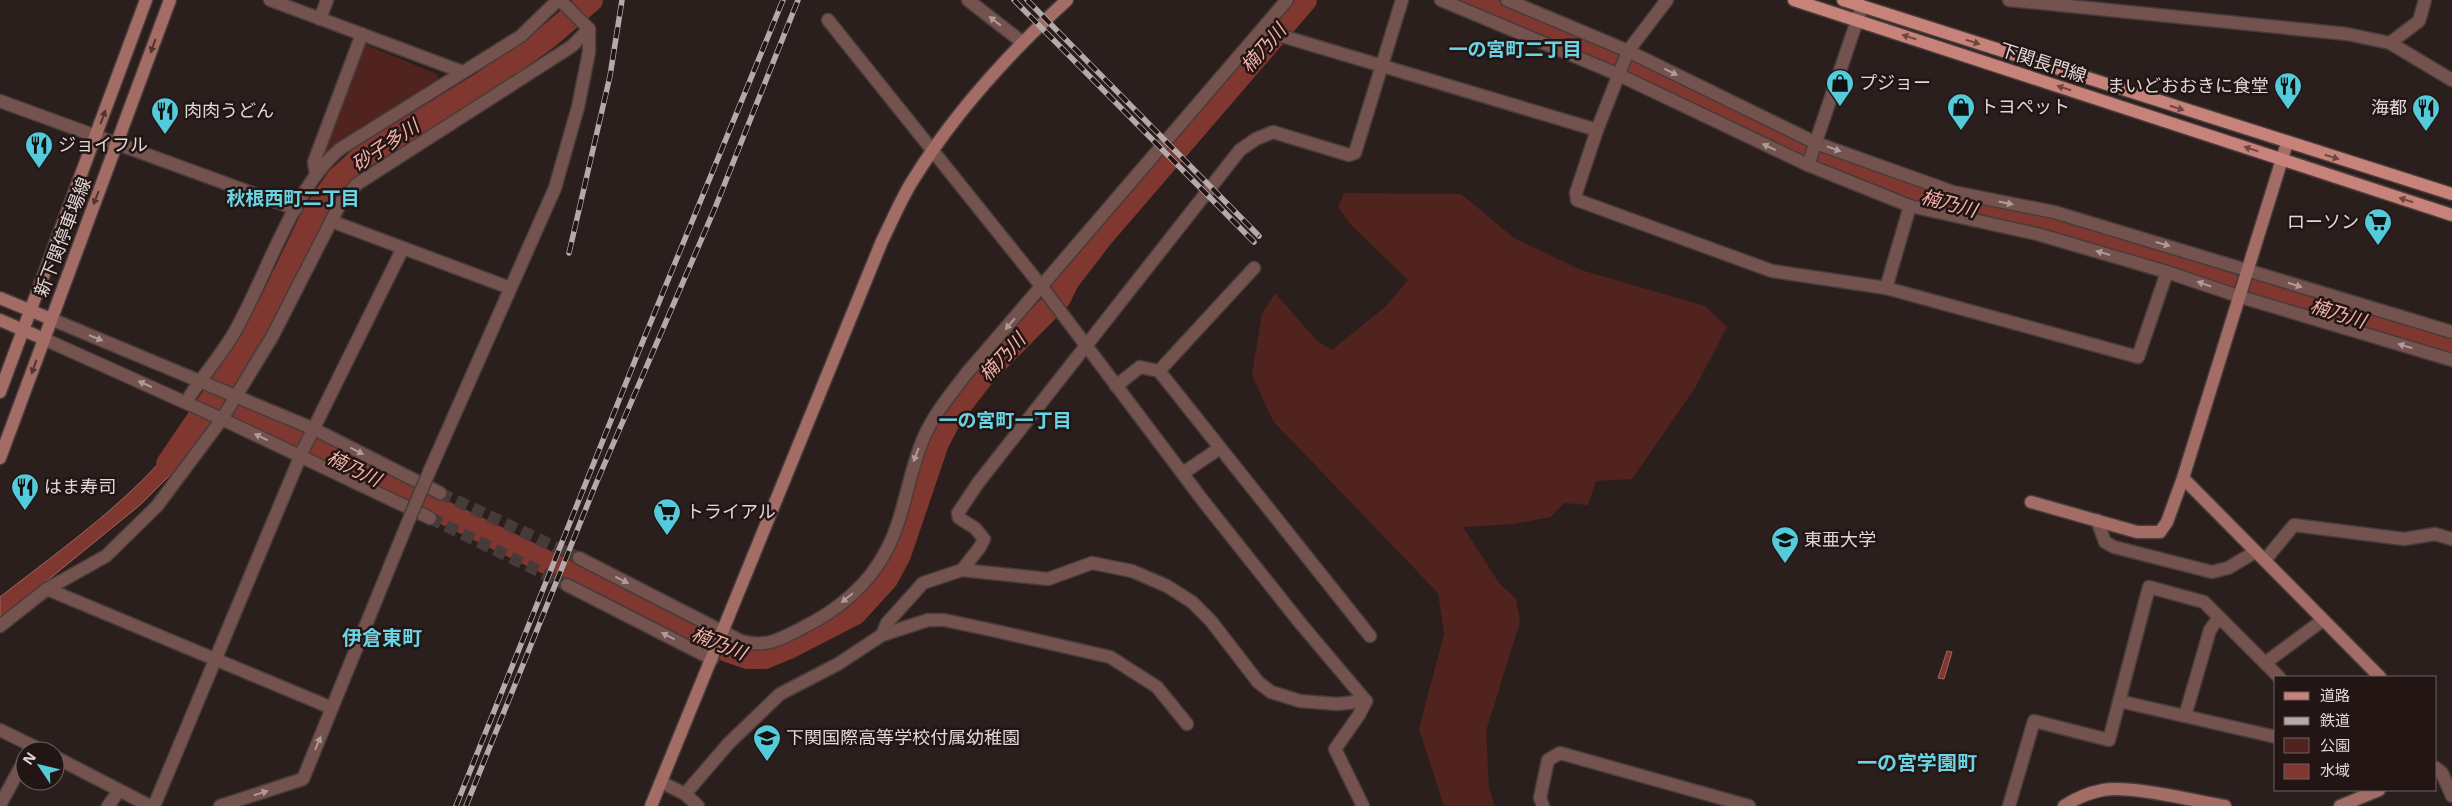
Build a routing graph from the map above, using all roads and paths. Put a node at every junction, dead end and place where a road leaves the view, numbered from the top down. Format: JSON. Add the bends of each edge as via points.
{"nodes":[{"id":1,"x":146,"y":0,"type":"edge"},
{"id":2,"x":170,"y":0,"type":"edge"},
{"id":3,"x":270,"y":0,"type":"edge"},
{"id":4,"x":327,"y":0,"type":"edge"},
{"id":5,"x":968,"y":0,"type":"edge"},
{"id":6,"x":1067,"y":0,"type":"edge"},
{"id":7,"x":1287,"y":0,"type":"edge"},
{"id":8,"x":1402,"y":0,"type":"edge"},
{"id":9,"x":1442,"y":0,"type":"edge"},
{"id":10,"x":1507,"y":0,"type":"edge"},
{"id":11,"x":1667,"y":0,"type":"edge"},
{"id":12,"x":1794,"y":0,"type":"edge"},
{"id":13,"x":2009,"y":0,"type":"edge"},
{"id":14,"x":2425,"y":0,"type":"edge"},
{"id":15,"x":561,"y":1,"type":"edge"},
{"id":16,"x":1857,"y":3,"type":"edge"},
{"id":17,"x":320,"y":18,"type":"junction"},
{"id":18,"x":828,"y":20,"type":"dead end"},
{"id":19,"x":1856,"y":20,"type":"junction"},
{"id":20,"x":587,"y":26,"type":"junction"},
{"id":21,"x":1262,"y":30,"type":"junction"},
{"id":22,"x":362,"y":34,"type":"junction"},
{"id":23,"x":1022,"y":42,"type":"junction"},
{"id":24,"x":2390,"y":43,"type":"junction"},
{"id":25,"x":1628,"y":51,"type":"junction"},
{"id":26,"x":1380,"y":66,"type":"junction"},
{"id":27,"x":463,"y":72,"type":"junction"},
{"id":28,"x":1617,"y":74,"type":"junction"},
{"id":29,"x":2452,"y":80,"type":"edge"},
{"id":30,"x":0,"y":100,"type":"edge"},
{"id":31,"x":1597,"y":130,"type":"junction"},
{"id":32,"x":96,"y":135,"type":"junction"},
{"id":33,"x":117,"y":143,"type":"junction"},
{"id":34,"x":1816,"y":143,"type":"junction"},
{"id":35,"x":2287,"y":143,"type":"junction"},
{"id":36,"x":932,"y":151,"type":"junction"},
{"id":37,"x":2283,"y":159,"type":"junction"},
{"id":38,"x":1808,"y":165,"type":"junction"},
{"id":39,"x":316,"y":174,"type":"junction"},
{"id":40,"x":2452,"y":194,"type":"edge"},
{"id":41,"x":1910,"y":206,"type":"junction"},
{"id":42,"x":296,"y":209,"type":"junction"},
{"id":43,"x":2452,"y":215,"type":"edge"},
{"id":44,"x":331,"y":221,"type":"junction"},
{"id":45,"x":403,"y":248,"type":"junction"},
{"id":46,"x":1254,"y":268,"type":"dead end"},
{"id":47,"x":2167,"y":272,"type":"junction"},
{"id":48,"x":2248,"y":272,"type":"junction"},
{"id":49,"x":1042,"y":287,"type":"junction"},
{"id":50,"x":510,"y":288,"type":"junction"},
{"id":51,"x":1886,"y":288,"type":"junction"},
{"id":52,"x":2242,"y":294,"type":"junction"},
{"id":53,"x":0,"y":298,"type":"edge"},
{"id":54,"x":30,"y":311,"type":"junction"},
{"id":55,"x":51,"y":319,"type":"junction"},
{"id":56,"x":0,"y":320,"type":"edge"},
{"id":57,"x":22,"y":330,"type":"junction"},
{"id":58,"x":2452,"y":332,"type":"edge"},
{"id":59,"x":44,"y":339,"type":"junction"},
{"id":60,"x":1085,"y":346,"type":"junction"},
{"id":61,"x":2452,"y":360,"type":"edge"},
{"id":62,"x":1159,"y":371,"type":"junction"},
{"id":63,"x":202,"y":381,"type":"junction"},
{"id":64,"x":1116,"y":386,"type":"junction"},
{"id":65,"x":0,"y":392,"type":"edge"},
{"id":66,"x":234,"y":396,"type":"junction"},
{"id":67,"x":188,"y":403,"type":"junction"},
{"id":68,"x":221,"y":417,"type":"junction"},
{"id":69,"x":312,"y":432,"type":"junction"},
{"id":70,"x":1220,"y":448,"type":"junction"},
{"id":71,"x":302,"y":453,"type":"junction"},
{"id":72,"x":0,"y":458,"type":"edge"},
{"id":73,"x":1183,"y":473,"type":"junction"},
{"id":74,"x":2183,"y":478,"type":"junction"},
{"id":75,"x":440,"y":493,"type":"tunnel mouth"},
{"id":76,"x":2031,"y":502,"type":"dead end"},
{"id":77,"x":430,"y":518,"type":"tunnel mouth"},
{"id":78,"x":2097,"y":520,"type":"junction"},
{"id":79,"x":2452,"y":539,"type":"edge"},
{"id":80,"x":2260,"y":556,"type":"junction"},
{"id":81,"x":579,"y":558,"type":"tunnel mouth"},
{"id":82,"x":962,"y":570,"type":"junction"},
{"id":83,"x":567,"y":585,"type":"tunnel mouth"},
{"id":84,"x":46,"y":588,"type":"junction"},
{"id":85,"x":2219,"y":617,"type":"junction"},
{"id":86,"x":2323,"y":620,"type":"junction"},
{"id":87,"x":0,"y":626,"type":"edge"},
{"id":88,"x":724,"y":632,"type":"junction"},
{"id":89,"x":882,"y":635,"type":"junction"},
{"id":90,"x":1370,"y":636,"type":"dead end"},
{"id":91,"x":712,"y":659,"type":"junction"},
{"id":92,"x":215,"y":660,"type":"junction"},
{"id":93,"x":2265,"y":663,"type":"junction"},
{"id":94,"x":2278,"y":676,"type":"edge"},
{"id":95,"x":2379,"y":676,"type":"edge"},
{"id":96,"x":1366,"y":701,"type":"junction"},
{"id":97,"x":2119,"y":702,"type":"junction"},
{"id":98,"x":332,"y":708,"type":"junction"},
{"id":99,"x":2185,"y":716,"type":"junction"},
{"id":100,"x":1187,"y":724,"type":"dead end"},
{"id":101,"x":0,"y":730,"type":"edge"},
{"id":102,"x":2274,"y":737,"type":"edge"},
{"id":103,"x":20,"y":741,"type":"edge"},
{"id":104,"x":65,"y":763,"type":"edge"},
{"id":105,"x":2437,"y":769,"type":"edge"},
{"id":106,"x":15,"y":777,"type":"edge"},
{"id":107,"x":660,"y":782,"type":"junction"},
{"id":108,"x":119,"y":791,"type":"junction"},
{"id":109,"x":2374,"y":791,"type":"edge"},
{"id":110,"x":686,"y":794,"type":"junction"},
{"id":111,"x":2452,"y":796,"type":"edge"},
{"id":112,"x":0,"y":805,"type":"edge"},
{"id":113,"x":108,"y":806,"type":"edge"},
{"id":114,"x":150,"y":806,"type":"edge"},
{"id":115,"x":154,"y":806,"type":"edge"},
{"id":116,"x":220,"y":806,"type":"edge"},
{"id":117,"x":650,"y":806,"type":"edge"},
{"id":118,"x":698,"y":806,"type":"edge"},
{"id":119,"x":1363,"y":806,"type":"edge"},
{"id":120,"x":1543,"y":806,"type":"edge"},
{"id":121,"x":1749,"y":806,"type":"edge"},
{"id":122,"x":2009,"y":806,"type":"edge"},
{"id":123,"x":2064,"y":806,"type":"edge"},
{"id":124,"x":2225,"y":806,"type":"edge"},
{"id":125,"x":2340,"y":806,"type":"edge"}],
"edges":[{"from":32,"to":1,"type":"street","name":"新下関停車場線","one_way":true},
{"from":2,"to":33,"type":"street","name":"新下関停車場線","one_way":true},
{"from":3,"to":17,"type":"street"},
{"from":4,"to":17,"type":"street"},
{"from":23,"to":5,"type":"street","one_way":true},
{"from":6,"to":23,"type":"street"},
{"from":7,"to":21,"type":"street"},
{"from":8,"to":26,"type":"street"},
{"from":9,"to":28,"type":"street"},
{"from":10,"to":25,"type":"street"},
{"from":11,"to":25,"type":"street"},
{"from":12,"to":19,"type":"main road","name":"下関長門線"},
{"from":13,"to":24,"type":"street","via":[[2347,34]]},
{"from":14,"to":24,"type":"street","via":[[2419,21]]},
{"from":15,"to":20,"type":"street"},
{"from":15,"to":27,"type":"street","via":[[521,36]]},
{"from":16,"to":19,"type":"street"},
{"from":16,"to":35,"type":"main road","name":"下関長門線","one_way":true},
{"from":17,"to":22,"type":"street"},
{"from":18,"to":36,"type":"street"},
{"from":19,"to":34,"type":"street"},
{"from":37,"to":19,"type":"main road","name":"下関長門線","one_way":true},
{"from":20,"to":44,"type":"street","via":[[572,46],[357,184],[341,202]]},
{"from":20,"to":50,"type":"street","via":[[589,52],[578,107],[555,188]]},
{"from":21,"to":26,"type":"street"},
{"from":21,"to":49,"type":"street"},
{"from":22,"to":27,"type":"street"},
{"from":22,"to":39,"type":"street","via":[[314,162]]},
{"from":23,"to":36,"type":"street","via":[[960,112]]},
{"from":24,"to":29,"type":"street"},
{"from":25,"to":28,"type":"street"},
{"from":25,"to":34,"type":"street","one_way":true},
{"from":26,"to":31,"type":"street"},
{"from":26,"to":60,"type":"street","via":[[1355,153],[1349,155],[1273,132],[1240,150]]},
{"from":27,"to":39,"type":"street","via":[[340,149]]},
{"from":28,"to":31,"type":"street"},
{"from":38,"to":28,"type":"street","one_way":true},
{"from":30,"to":32,"type":"street"},
{"from":31,"to":51,"type":"street","via":[[1576,193],[1578,200],[1772,271]]},
{"from":32,"to":33,"type":"street"},
{"from":32,"to":54,"type":"street","name":"新下関停車場線"},
{"from":33,"to":42,"type":"street"},
{"from":33,"to":55,"type":"street","name":"新下関停車場線","one_way":true},
{"from":34,"to":38,"type":"street"},
{"from":34,"to":48,"type":"street","one_way":true,"via":[[1953,192],[2054,212]]},
{"from":35,"to":37,"type":"street"},
{"from":35,"to":40,"type":"main road","name":"下関長門線","one_way":true},
{"from":36,"to":49,"type":"street"},
{"from":36,"to":88,"type":"street","via":[[882,241]]},
{"from":43,"to":37,"type":"main road","name":"下関長門線","one_way":true},
{"from":37,"to":48,"type":"street"},
{"from":38,"to":41,"type":"street"},
{"from":39,"to":42,"type":"street"},
{"from":47,"to":41,"type":"street","one_way":true,"via":[[2037,234]]},
{"from":41,"to":51,"type":"street"},
{"from":42,"to":63,"type":"street","via":[[233,334]]},
{"from":44,"to":45,"type":"street"},
{"from":44,"to":66,"type":"street","via":[[272,337]]},
{"from":45,"to":50,"type":"street"},
{"from":45,"to":69,"type":"street"},
{"from":46,"to":62,"type":"street"},
{"from":47,"to":51,"type":"street","via":[[2138,357]]},
{"from":52,"to":47,"type":"street","one_way":true},
{"from":48,"to":52,"type":"street"},
{"from":48,"to":58,"type":"street","one_way":true},
{"from":49,"to":60,"type":"street"},
{"from":49,"to":88,"type":"street","one_way":true,"via":[[941,406],[924,435],[888,548],[872,574],[829,613],[772,643],[754,644]]},
{"from":50,"to":98,"type":"street","bridge":true,"via":[[410,517]]},
{"from":61,"to":52,"type":"street","one_way":true},
{"from":52,"to":74,"type":"street"},
{"from":53,"to":54,"type":"street"},
{"from":54,"to":55,"type":"street"},
{"from":54,"to":57,"type":"street","name":"新下関停車場線"},
{"from":55,"to":59,"type":"street","name":"新下関停車場線"},
{"from":55,"to":63,"type":"street","one_way":true},
{"from":56,"to":57,"type":"street"},
{"from":57,"to":59,"type":"street"},
{"from":57,"to":65,"type":"street","name":"新下関停車場線"},
{"from":67,"to":59,"type":"street","one_way":true},
{"from":59,"to":72,"type":"street","name":"新下関停車場線","one_way":true},
{"from":60,"to":64,"type":"street"},
{"from":60,"to":82,"type":"street","via":[[958,513],[959,518],[975,528],[984,539]]},
{"from":62,"to":64,"type":"street","via":[[1140,367]]},
{"from":62,"to":70,"type":"street"},
{"from":63,"to":66,"type":"street"},
{"from":63,"to":67,"type":"street"},
{"from":64,"to":73,"type":"street"},
{"from":66,"to":68,"type":"street"},
{"from":66,"to":69,"type":"street"},
{"from":67,"to":68,"type":"street"},
{"from":71,"to":68,"type":"street","one_way":true},
{"from":68,"to":84,"type":"street","via":[[157,506],[106,556]]},
{"from":69,"to":71,"type":"street"},
{"from":69,"to":75,"type":"street","one_way":true},
{"from":70,"to":73,"type":"street"},
{"from":70,"to":90,"type":"street"},
{"from":71,"to":77,"type":"street"},
{"from":71,"to":92,"type":"street"},
{"from":73,"to":96,"type":"street"},
{"from":74,"to":78,"type":"street","via":[[2167,522],[2160,532],[2137,532]]},
{"from":74,"to":80,"type":"street"},
{"from":76,"to":78,"type":"street"},
{"from":78,"to":80,"type":"street","via":[[2105,542],[2114,547],[2212,572]]},
{"from":79,"to":80,"type":"street","via":[[2435,534],[2404,539],[2294,525]]},
{"from":80,"to":86,"type":"street"},
{"from":81,"to":88,"type":"street","one_way":true},
{"from":82,"to":89,"type":"street","via":[[923,584],[887,623]]},
{"from":82,"to":96,"type":"street","via":[[1048,579],[1092,563],[1132,571],[1167,586],[1192,602],[1211,621],[1258,682],[1271,692],[1300,701],[1337,704]]},
{"from":91,"to":83,"type":"street","one_way":true},
{"from":84,"to":87,"type":"street"},
{"from":84,"to":92,"type":"street"},
{"from":85,"to":93,"type":"street"},
{"from":85,"to":97,"type":"street","via":[[2204,602],[2149,587]]},
{"from":85,"to":99,"type":"street","via":[[2210,630]]},
{"from":86,"to":93,"type":"street"},
{"from":86,"to":95,"type":"street"},
{"from":88,"to":91,"type":"street"},
{"from":89,"to":100,"type":"street","via":[[928,620],[944,620],[1110,657],[1157,687]]},
{"from":89,"to":110,"type":"street","via":[[838,664],[780,694],[730,743]]},
{"from":91,"to":107,"type":"street"},
{"from":92,"to":98,"type":"street"},
{"from":92,"to":115,"type":"street"},
{"from":93,"to":94,"type":"street"},
{"from":96,"to":119,"type":"street","via":[[1335,748]]},
{"from":97,"to":99,"type":"street"},
{"from":97,"to":122,"type":"street","via":[[2109,740],[2034,721]]},
{"from":116,"to":98,"type":"street","one_way":true,"via":[[303,779]]},
{"from":99,"to":102,"type":"street"},
{"from":101,"to":103,"type":"street"},
{"from":104,"to":108,"type":"street"},
{"from":105,"to":111,"type":"street"},
{"from":106,"to":112,"type":"street"},
{"from":107,"to":110,"type":"street"},
{"from":107,"to":117,"type":"street"},
{"from":108,"to":113,"type":"street"},
{"from":108,"to":114,"type":"street"},
{"from":109,"to":125,"type":"street"},
{"from":110,"to":118,"type":"street"},
{"from":120,"to":121,"type":"street","via":[[1540,798],[1548,760],[1560,753]]},
{"from":123,"to":124,"type":"street","via":[[2082,795],[2105,789],[2137,791]]}]}
